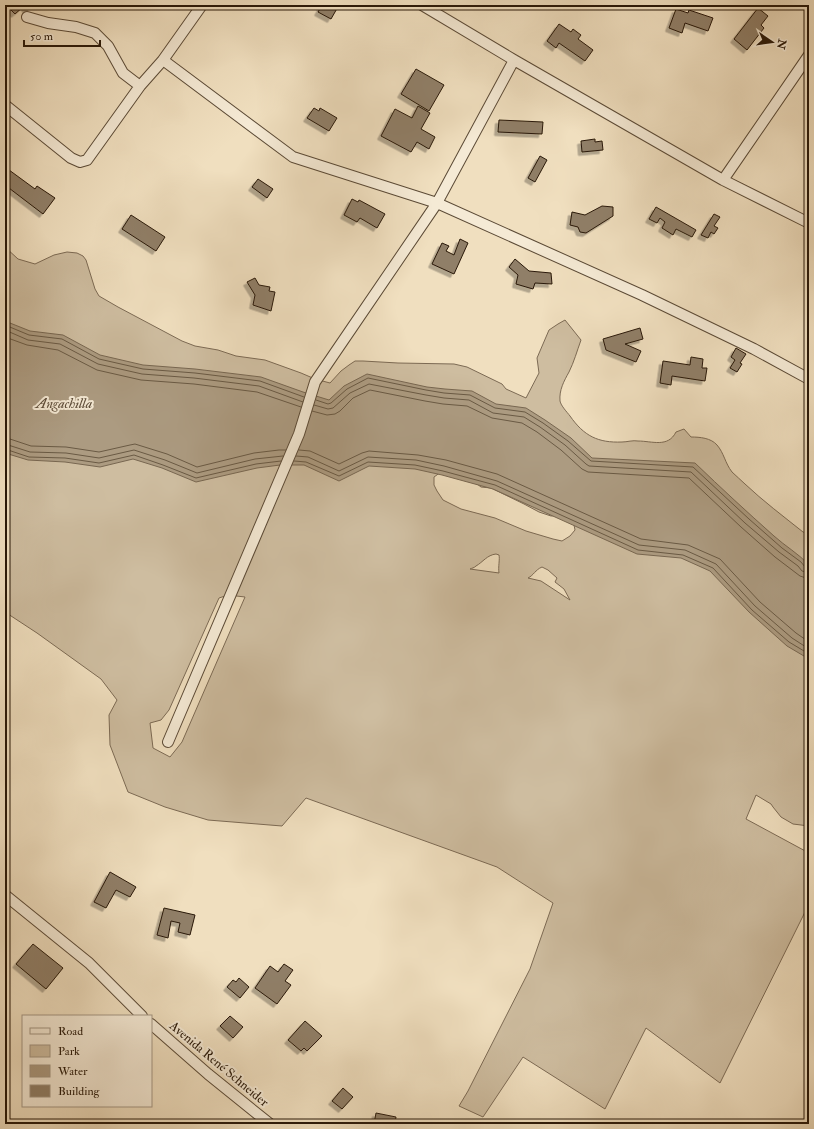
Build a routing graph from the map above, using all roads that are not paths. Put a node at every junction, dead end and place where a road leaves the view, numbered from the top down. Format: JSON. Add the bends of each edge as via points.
{"nodes":[{"id":1,"x":202,"y":5,"type":"edge"},
{"id":2,"x":422,"y":5,"type":"edge"},
{"id":3,"x":27,"y":17,"type":"dead end"},
{"id":4,"x":809,"y":55,"type":"edge"},
{"id":5,"x":163,"y":60,"type":"junction"},
{"id":6,"x":514,"y":60,"type":"junction"},
{"id":7,"x":140,"y":86,"type":"junction"},
{"id":8,"x":5,"y":105,"type":"edge"},
{"id":9,"x":723,"y":180,"type":"junction"},
{"id":10,"x":437,"y":203,"type":"junction"},
{"id":11,"x":809,"y":224,"type":"edge"},
{"id":12,"x":809,"y":379,"type":"edge"},
{"id":13,"x":168,"y":742,"type":"dead end"},
{"id":14,"x":5,"y":895,"type":"edge"},
{"id":15,"x":141,"y":1015,"type":"edge"},
{"id":16,"x":152,"y":1025,"type":"edge"},
{"id":17,"x":270,"y":1124,"type":"edge"}],
"edges":[{"from":1,"to":5,"type":"street"},
{"from":2,"to":6,"type":"street"},
{"from":3,"to":7,"type":"street","via":[[95,33],[108,46],[123,73]]},
{"from":4,"to":9,"type":"street"},
{"from":5,"to":7,"type":"street"},
{"from":5,"to":10,"type":"street","via":[[293,157]]},
{"from":6,"to":9,"type":"street"},
{"from":6,"to":10,"type":"street"},
{"from":7,"to":8,"type":"street","via":[[88,160],[80,162],[71,158]]},
{"from":9,"to":11,"type":"street"},
{"from":10,"to":12,"type":"street","via":[[642,295],[754,349]]},
{"from":10,"to":13,"type":"street","via":[[315,382],[299,434]]},
{"from":14,"to":15,"type":"street","via":[[89,963]]},
{"from":16,"to":17,"type":"street","name":"Avenida René Schneider"}]}
